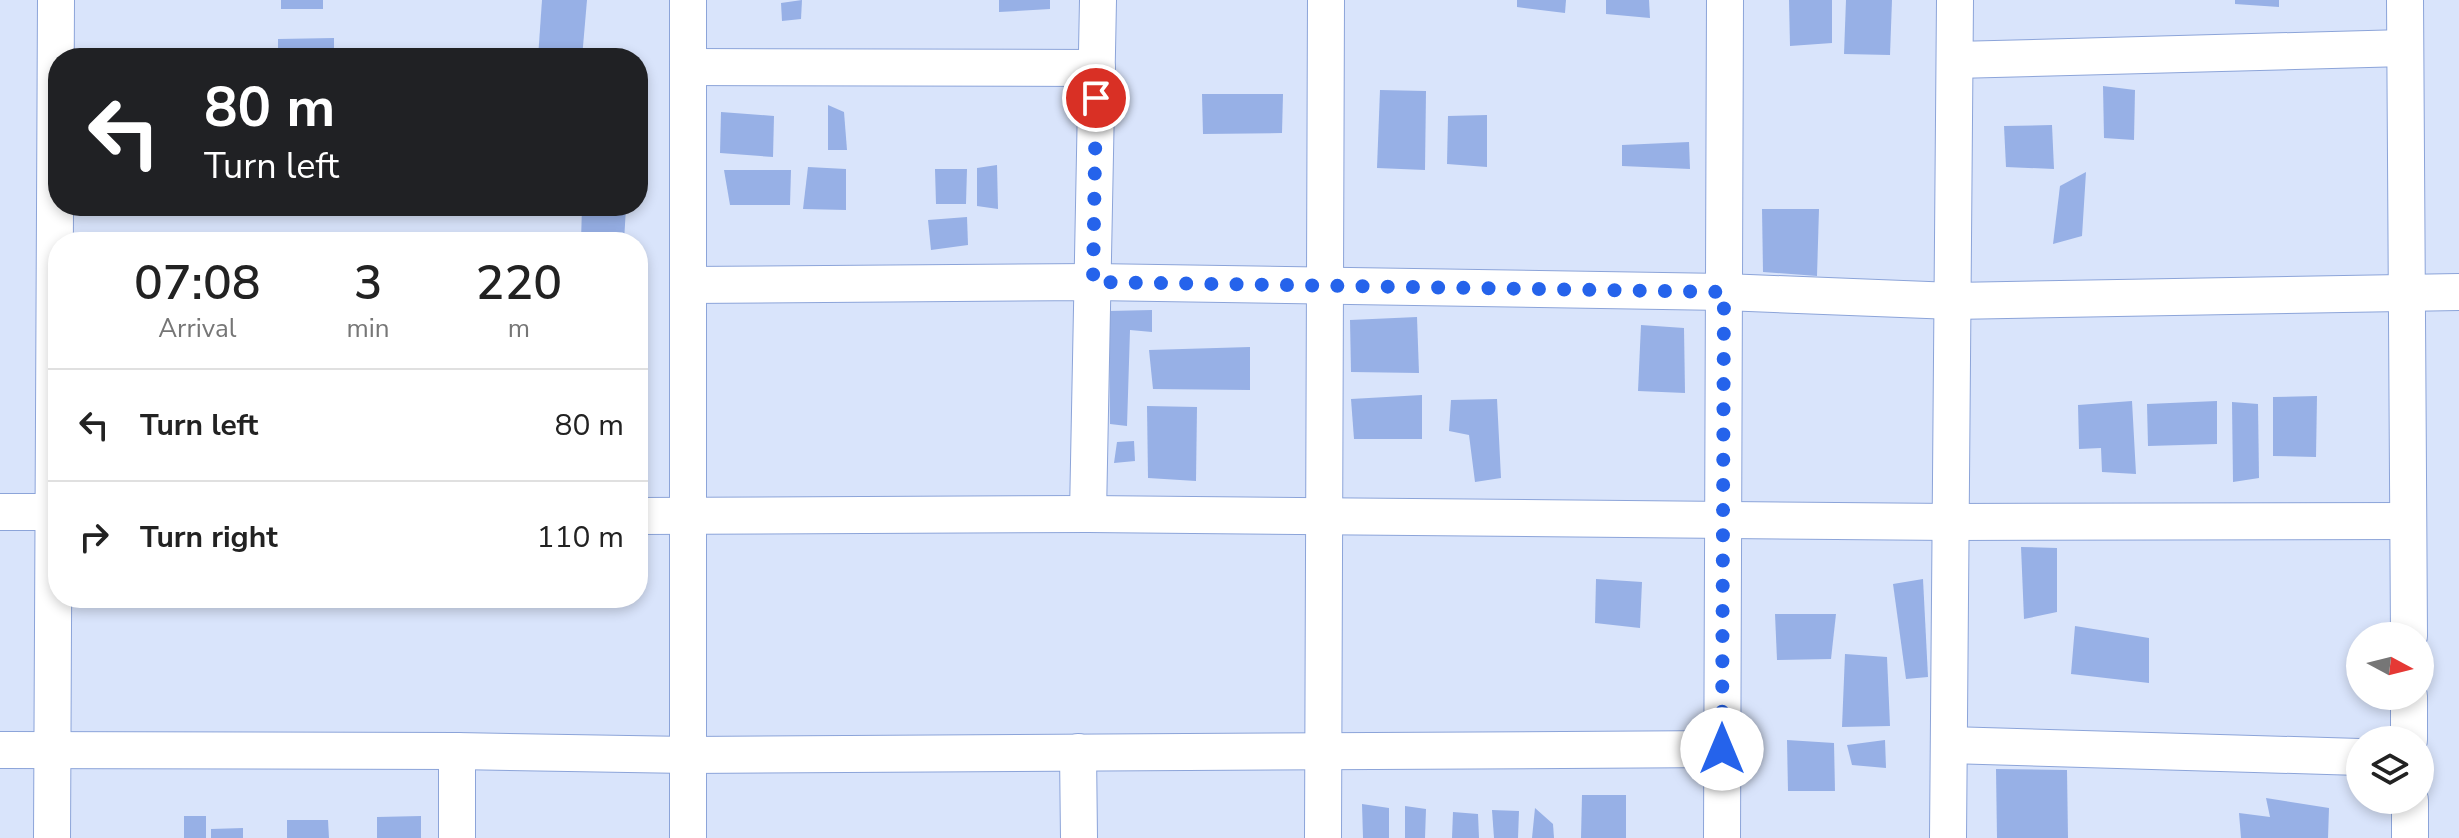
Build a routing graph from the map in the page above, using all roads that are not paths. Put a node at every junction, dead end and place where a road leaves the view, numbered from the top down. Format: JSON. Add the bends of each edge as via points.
{"nodes":[{"id":1,"x":56,"y":0,"type":"edge"},
{"id":2,"x":688,"y":0,"type":"edge"},
{"id":3,"x":1098,"y":0,"type":"edge"},
{"id":4,"x":1326,"y":0,"type":"edge"},
{"id":5,"x":1725,"y":0,"type":"edge"},
{"id":6,"x":1955,"y":0,"type":"edge"},
{"id":7,"x":2405,"y":0,"type":"edge"},
{"id":8,"x":56,"y":48,"type":"edge"},
{"id":9,"x":2405,"y":48,"type":"junction"},
{"id":10,"x":1955,"y":60,"type":"junction"},
{"id":11,"x":688,"y":67,"type":"junction"},
{"id":12,"x":1097,"y":68,"type":"junction"},
{"id":13,"x":1093,"y":282,"type":"junction"},
{"id":14,"x":688,"y":285,"type":"junction"},
{"id":15,"x":1325,"y":286,"type":"junction"},
{"id":16,"x":1724,"y":292,"type":"junction"},
{"id":17,"x":2459,"y":292,"type":"edge"},
{"id":18,"x":2407,"y":293,"type":"junction"},
{"id":19,"x":1953,"y":301,"type":"junction"},
{"id":20,"x":0,"y":512,"type":"edge"},
{"id":21,"x":48,"y":512,"type":"edge"},
{"id":22,"x":1088,"y":514,"type":"junction"},
{"id":23,"x":1324,"y":515,"type":"junction"},
{"id":24,"x":648,"y":516,"type":"edge"},
{"id":25,"x":688,"y":516,"type":"junction"},
{"id":26,"x":1723,"y":518,"type":"junction"},
{"id":27,"x":2408,"y":521,"type":"junction"},
{"id":28,"x":1951,"y":522,"type":"junction"},
{"id":29,"x":55,"y":608,"type":"edge"},
{"id":30,"x":2409,"y":622,"type":"edge"},
{"id":31,"x":1949,"y":745,"type":"junction"},
{"id":32,"x":1722,"y":749,"type":"junction"},
{"id":33,"x":0,"y":750,"type":"edge"},
{"id":34,"x":53,"y":750,"type":"junction"},
{"id":35,"x":457,"y":751,"type":"junction"},
{"id":36,"x":1324,"y":751,"type":"junction"},
{"id":37,"x":1078,"y":752,"type":"junction"},
{"id":38,"x":688,"y":755,"type":"junction"},
{"id":39,"x":2346,"y":757,"type":"edge"},
{"id":40,"x":2410,"y":814,"type":"edge"},
{"id":41,"x":52,"y":838,"type":"edge"},
{"id":42,"x":457,"y":838,"type":"edge"},
{"id":43,"x":688,"y":838,"type":"edge"},
{"id":44,"x":1079,"y":838,"type":"edge"},
{"id":45,"x":1323,"y":838,"type":"edge"},
{"id":46,"x":1722,"y":838,"type":"edge"},
{"id":47,"x":1948,"y":838,"type":"edge"},
{"id":48,"x":2410,"y":838,"type":"edge"}],
"edges":[{"from":1,"to":8,"type":"street"},
{"from":2,"to":11,"type":"street"},
{"from":3,"to":12,"type":"street"},
{"from":4,"to":15,"type":"street"},
{"from":5,"to":16,"type":"street"},
{"from":6,"to":10,"type":"street"},
{"from":7,"to":9,"type":"street"},
{"from":9,"to":10,"type":"street"},
{"from":9,"to":18,"type":"street"},
{"from":10,"to":19,"type":"street"},
{"from":11,"to":12,"type":"street"},
{"from":11,"to":14,"type":"street"},
{"from":12,"to":13,"type":"street"},
{"from":13,"to":14,"type":"street"},
{"from":13,"to":15,"type":"street"},
{"from":13,"to":22,"type":"street"},
{"from":14,"to":25,"type":"street"},
{"from":15,"to":16,"type":"street"},
{"from":15,"to":23,"type":"street"},
{"from":16,"to":19,"type":"street"},
{"from":16,"to":26,"type":"street"},
{"from":17,"to":18,"type":"street"},
{"from":18,"to":19,"type":"street"},
{"from":18,"to":27,"type":"street"},
{"from":19,"to":28,"type":"street"},
{"from":20,"to":21,"type":"street"},
{"from":22,"to":23,"type":"street"},
{"from":22,"to":25,"type":"street"},
{"from":23,"to":26,"type":"street"},
{"from":23,"to":36,"type":"street"},
{"from":24,"to":25,"type":"street"},
{"from":25,"to":38,"type":"street"},
{"from":26,"to":28,"type":"street"},
{"from":26,"to":32,"type":"street"},
{"from":27,"to":28,"type":"street"},
{"from":27,"to":30,"type":"street"},
{"from":28,"to":31,"type":"street"},
{"from":29,"to":34,"type":"street"},
{"from":31,"to":39,"type":"street"},
{"from":31,"to":47,"type":"street"},
{"from":32,"to":36,"type":"street"},
{"from":32,"to":46,"type":"street"},
{"from":33,"to":34,"type":"street"},
{"from":34,"to":35,"type":"street"},
{"from":34,"to":41,"type":"street"},
{"from":35,"to":38,"type":"street"},
{"from":35,"to":42,"type":"street"},
{"from":36,"to":37,"type":"street"},
{"from":36,"to":45,"type":"street"},
{"from":37,"to":38,"type":"street"},
{"from":37,"to":44,"type":"street"},
{"from":38,"to":43,"type":"street"},
{"from":40,"to":48,"type":"street"}]}
